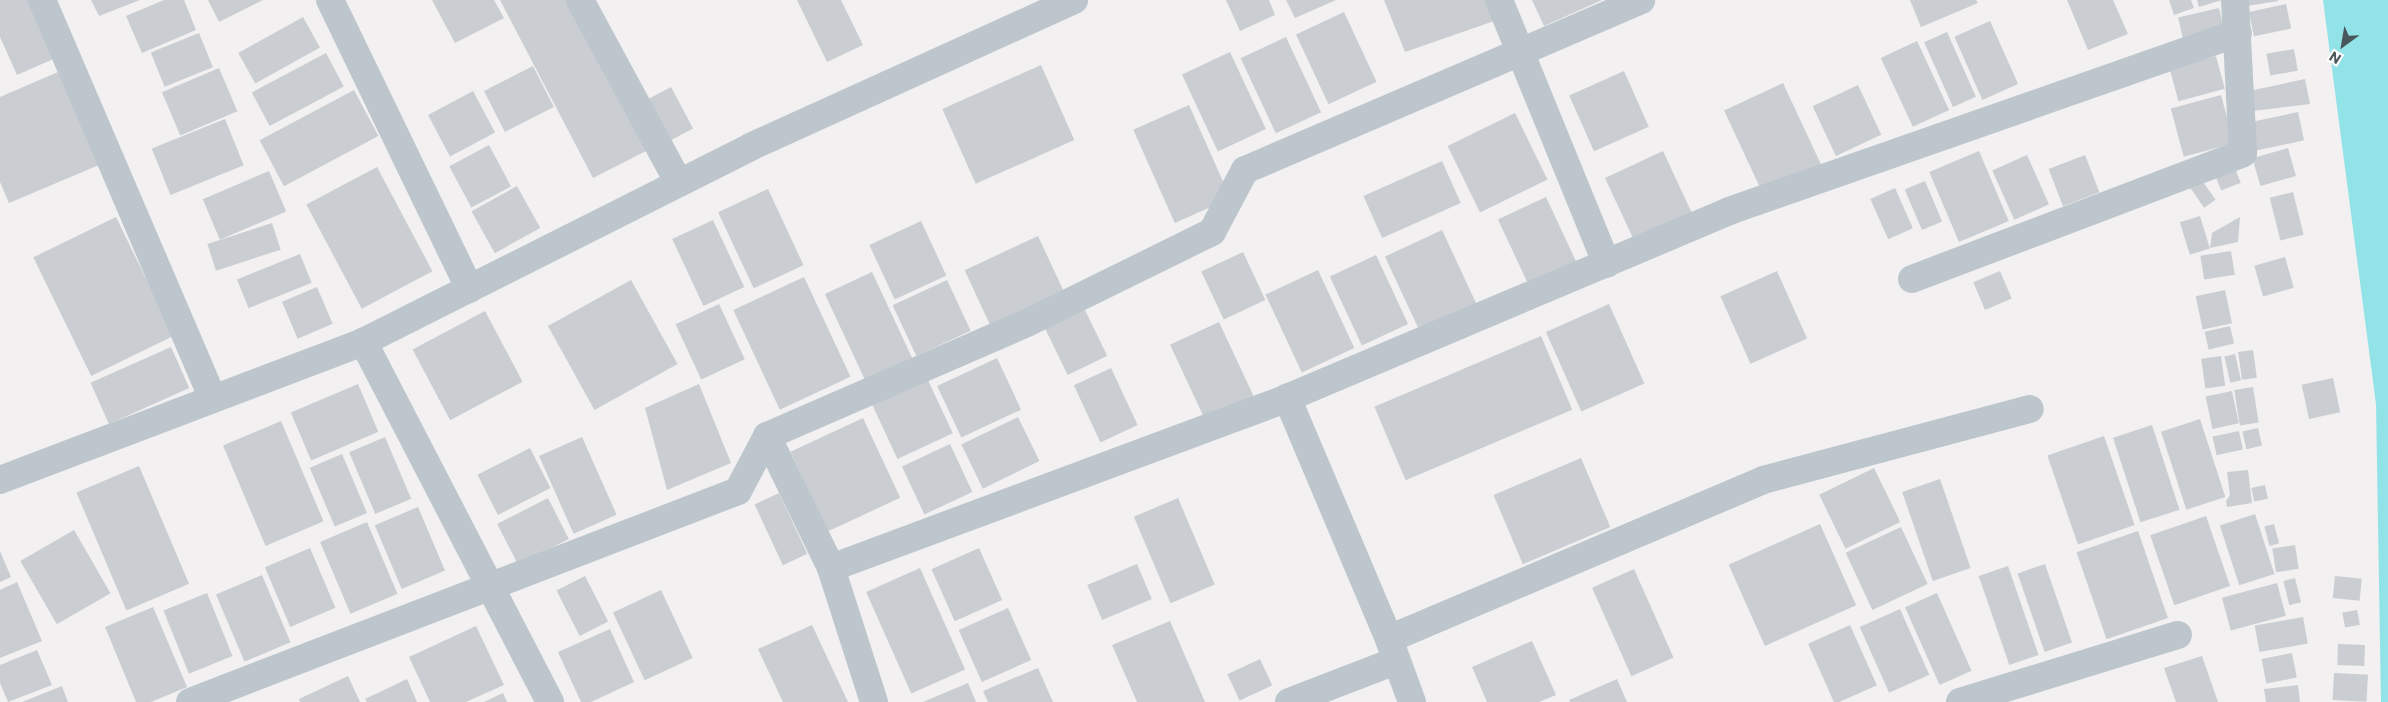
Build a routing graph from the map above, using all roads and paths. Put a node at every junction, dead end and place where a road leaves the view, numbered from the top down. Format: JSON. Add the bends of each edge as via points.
{"nodes":[{"id":1,"x":42,"y":0,"type":"edge"},
{"id":2,"x":330,"y":0,"type":"edge"},
{"id":3,"x":580,"y":0,"type":"edge"},
{"id":4,"x":1074,"y":0,"type":"edge"},
{"id":5,"x":1499,"y":0,"type":"edge"},
{"id":6,"x":1641,"y":0,"type":"edge"},
{"id":7,"x":2235,"y":0,"type":"edge"},
{"id":8,"x":2238,"y":33,"type":"junction"},
{"id":9,"x":1520,"y":51,"type":"junction"},
{"id":10,"x":679,"y":183,"type":"junction"},
{"id":11,"x":1607,"y":264,"type":"junction"},
{"id":12,"x":1912,"y":279,"type":"dead end"},
{"id":13,"x":470,"y":289,"type":"junction"},
{"id":14,"x":363,"y":342,"type":"junction"},
{"id":15,"x":1287,"y":398,"type":"junction"},
{"id":16,"x":213,"y":399,"type":"junction"},
{"id":17,"x":2030,"y":409,"type":"dead end"},
{"id":18,"x":767,"y":436,"type":"junction"},
{"id":19,"x":0,"y":480,"type":"edge"},
{"id":20,"x":831,"y":568,"type":"junction"},
{"id":21,"x":490,"y":588,"type":"junction"},
{"id":22,"x":2178,"y":635,"type":"dead end"},
{"id":23,"x":1392,"y":650,"type":"junction"},
{"id":24,"x":190,"y":702,"type":"edge"},
{"id":25,"x":550,"y":702,"type":"edge"},
{"id":26,"x":874,"y":702,"type":"edge"},
{"id":27,"x":1289,"y":702,"type":"edge"},
{"id":28,"x":1412,"y":702,"type":"edge"},
{"id":29,"x":1960,"y":702,"type":"edge"}],
"edges":[{"from":1,"to":16,"type":"street"},
{"from":2,"to":13,"type":"street"},
{"from":3,"to":10,"type":"street"},
{"from":4,"to":10,"type":"street","via":[[750,147]]},
{"from":5,"to":9,"type":"street"},
{"from":6,"to":9,"type":"street"},
{"from":7,"to":8,"type":"street"},
{"from":8,"to":11,"type":"street","via":[[1729,211]]},
{"from":8,"to":12,"type":"street","via":[[2243,153]]},
{"from":9,"to":11,"type":"street"},
{"from":9,"to":18,"type":"street","via":[[1245,170],[1212,232],[1029,322]]},
{"from":10,"to":13,"type":"street"},
{"from":11,"to":15,"type":"street"},
{"from":13,"to":14,"type":"street"},
{"from":14,"to":16,"type":"street"},
{"from":14,"to":21,"type":"street"},
{"from":15,"to":20,"type":"street"},
{"from":15,"to":23,"type":"street"},
{"from":16,"to":19,"type":"street"},
{"from":17,"to":23,"type":"street","via":[[1763,480]]},
{"from":18,"to":20,"type":"street"},
{"from":18,"to":21,"type":"street","via":[[738,491]]},
{"from":20,"to":26,"type":"street"},
{"from":21,"to":24,"type":"street"},
{"from":21,"to":25,"type":"street"},
{"from":22,"to":29,"type":"street"},
{"from":23,"to":27,"type":"street"},
{"from":23,"to":28,"type":"street"}]}
